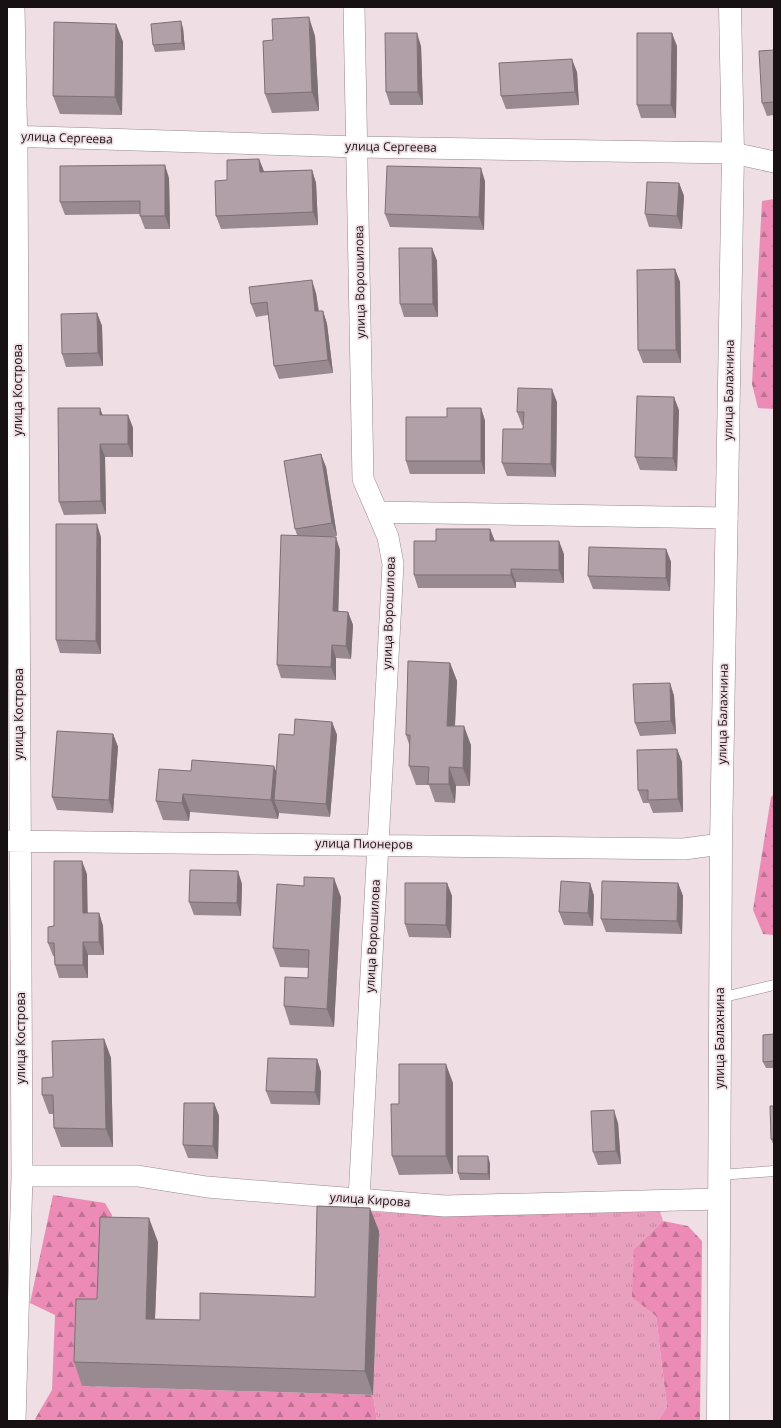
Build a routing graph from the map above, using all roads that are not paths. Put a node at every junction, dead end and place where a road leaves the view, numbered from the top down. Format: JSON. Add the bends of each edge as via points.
{"nodes":[{"id":1,"x":14,"y":7,"type":"edge"},
{"id":2,"x":354,"y":7,"type":"edge"},
{"id":3,"x":730,"y":7,"type":"edge"},
{"id":4,"x":12,"y":137,"type":"edge"},
{"id":5,"x":358,"y":147,"type":"junction"},
{"id":6,"x":733,"y":153,"type":"junction"},
{"id":7,"x":774,"y":162,"type":"edge"},
{"id":8,"x":378,"y":512,"type":"junction"},
{"id":9,"x":726,"y":518,"type":"junction"},
{"id":10,"x":13,"y":841,"type":"edge"},
{"id":11,"x":377,"y":844,"type":"junction"},
{"id":12,"x":720,"y":844,"type":"junction"},
{"id":13,"x":774,"y":985,"type":"edge"},
{"id":14,"x":720,"y":998,"type":"junction"},
{"id":15,"x":774,"y":1171,"type":"edge"},
{"id":16,"x":719,"y":1175,"type":"junction"},
{"id":17,"x":22,"y":1176,"type":"junction"},
{"id":18,"x":359,"y":1199,"type":"junction"},
{"id":19,"x":719,"y":1199,"type":"junction"},
{"id":20,"x":15,"y":1421,"type":"edge"},
{"id":21,"x":718,"y":1421,"type":"edge"}],
"edges":[{"from":1,"to":4,"type":"street","name":"улица Кострова"},
{"from":2,"to":5,"type":"street","name":"улица Ворошилова"},
{"from":3,"to":6,"type":"street","name":"улица Балахнина"},
{"from":4,"to":5,"type":"street","name":"улица Сергеева"},
{"from":4,"to":10,"type":"street","name":"улица Кострова"},
{"from":5,"to":6,"type":"street","name":"улица Сергеева"},
{"from":5,"to":8,"type":"street","name":"улица Ворошилова","via":[[363,479]]},
{"from":6,"to":7,"type":"street","name":"улица Сергеева"},
{"from":6,"to":9,"type":"street","name":"улица Балахнина"},
{"from":8,"to":9,"type":"street"},
{"from":8,"to":11,"type":"street","name":"улица Ворошилова","via":[[388,537],[393,564]]},
{"from":9,"to":12,"type":"street","name":"улица Балахнина"},
{"from":10,"to":11,"type":"street","name":"улица Пионеров"},
{"from":10,"to":17,"type":"street","name":"улица Кострова"},
{"from":11,"to":12,"type":"street","name":"улица Пионеров","via":[[684,849]]},
{"from":11,"to":18,"type":"street","name":"улица Ворошилова"},
{"from":12,"to":14,"type":"street","name":"улица Балахнина"},
{"from":13,"to":14,"type":"lane"},
{"from":14,"to":16,"type":"street","name":"улица Балахнина"},
{"from":15,"to":16,"type":"lane"},
{"from":16,"to":19,"type":"street","name":"улица Балахнина"},
{"from":17,"to":18,"type":"street","name":"улица Кирова","via":[[138,1176],[207,1187]]},
{"from":17,"to":20,"type":"street","name":"улица Кострова"},
{"from":18,"to":19,"type":"street","name":"улица Кирова","via":[[445,1206]]},
{"from":19,"to":21,"type":"street","name":"улица Балахнина"}]}
